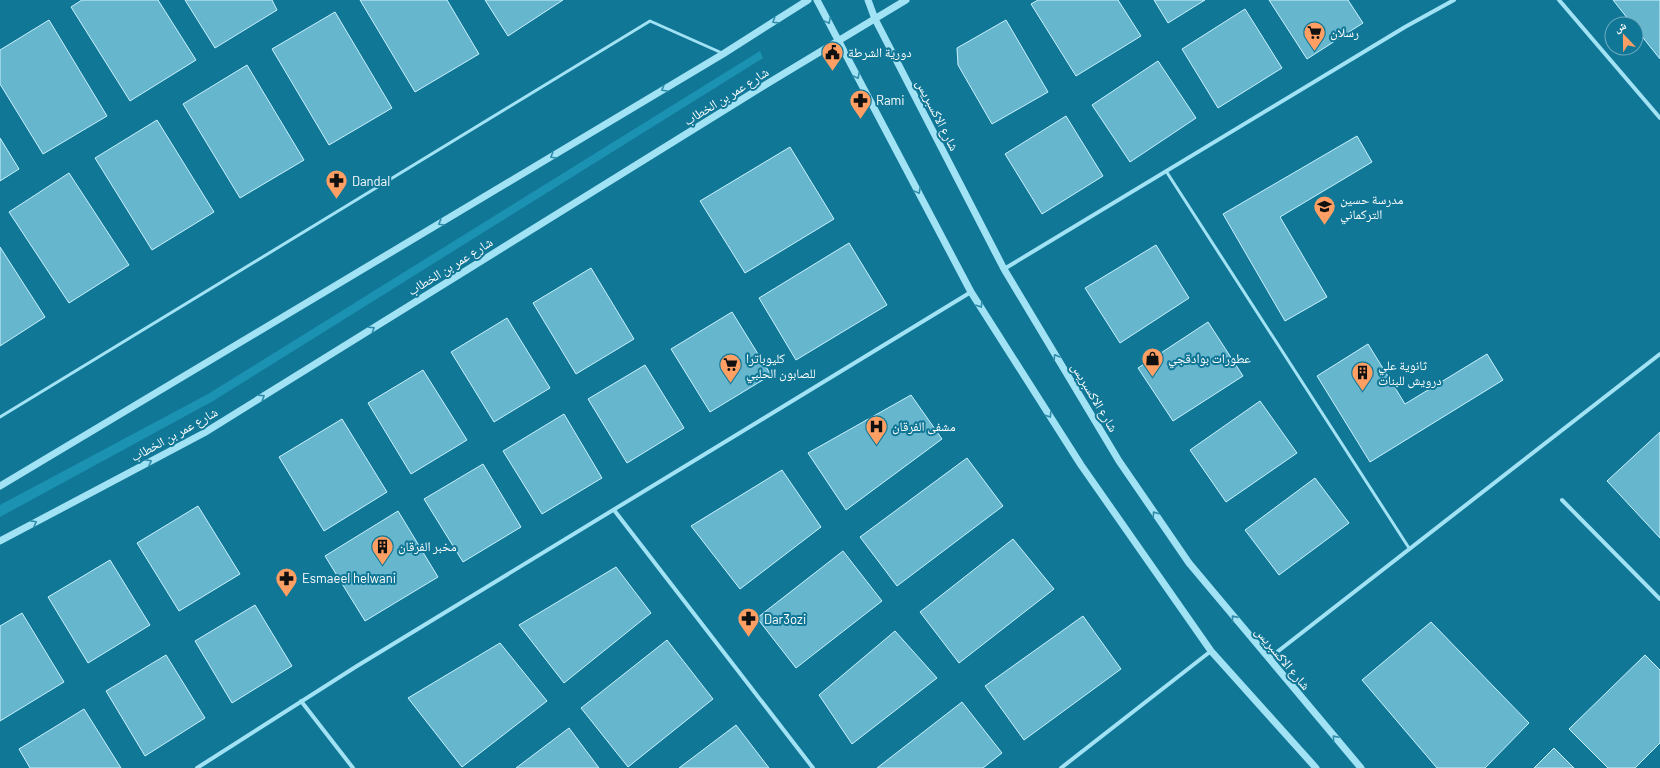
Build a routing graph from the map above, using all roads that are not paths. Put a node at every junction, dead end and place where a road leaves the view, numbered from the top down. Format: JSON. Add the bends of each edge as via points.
{"nodes":[{"id":1,"x":808,"y":0,"type":"edge"},
{"id":2,"x":817,"y":0,"type":"edge"},
{"id":3,"x":868,"y":0,"type":"edge"},
{"id":4,"x":906,"y":0,"type":"edge"},
{"id":5,"x":1454,"y":0,"type":"edge"},
{"id":6,"x":1559,"y":0,"type":"edge"},
{"id":7,"x":875,"y":19,"type":"junction"},
{"id":8,"x":839,"y":42,"type":"junction"},
{"id":9,"x":723,"y":54,"type":"junction"},
{"id":10,"x":1660,"y":118,"type":"edge"},
{"id":11,"x":1166,"y":171,"type":"junction"},
{"id":12,"x":1004,"y":269,"type":"junction"},
{"id":13,"x":971,"y":292,"type":"junction"},
{"id":14,"x":1660,"y":354,"type":"edge"},
{"id":15,"x":0,"y":417,"type":"edge"},
{"id":16,"x":0,"y":486,"type":"edge"},
{"id":17,"x":1562,"y":500,"type":"dead end"},
{"id":18,"x":614,"y":510,"type":"junction"},
{"id":19,"x":0,"y":541,"type":"edge"},
{"id":20,"x":1409,"y":548,"type":"junction"},
{"id":21,"x":1660,"y":599,"type":"edge"},
{"id":22,"x":1212,"y":651,"type":"junction"},
{"id":23,"x":1268,"y":659,"type":"junction"},
{"id":24,"x":301,"y":701,"type":"junction"},
{"id":25,"x":197,"y":768,"type":"edge"},
{"id":26,"x":353,"y":768,"type":"edge"},
{"id":27,"x":813,"y":768,"type":"edge"},
{"id":28,"x":1061,"y":768,"type":"edge"},
{"id":29,"x":1316,"y":768,"type":"edge"},
{"id":30,"x":1361,"y":768,"type":"edge"}],
"edges":[{"from":1,"to":9,"type":"street","one_way":true},
{"from":2,"to":8,"type":"street","one_way":true},
{"from":3,"to":7,"type":"street","name":"شارع الاكسبريس"},
{"from":4,"to":7,"type":"street","name":"شارع عمر بن الخطاب"},
{"from":5,"to":11,"type":"street"},
{"from":6,"to":10,"type":"street"},
{"from":7,"to":8,"type":"street","name":"شارع عمر بن الخطاب"},
{"from":7,"to":12,"type":"street","name":"شارع الاكسبريس"},
{"from":8,"to":13,"type":"street","one_way":true},
{"from":19,"to":8,"type":"street","name":"شارع عمر بن الخطاب","one_way":true,"via":[[204,433]]},
{"from":9,"to":15,"type":"lane","via":[[650,21]]},
{"from":9,"to":16,"type":"street","one_way":true},
{"from":11,"to":12,"type":"street"},
{"from":11,"to":20,"type":"lane"},
{"from":23,"to":12,"type":"street","name":"شارع الاكسبريس","one_way":true,"via":[[1189,563],[1123,468]]},
{"from":13,"to":18,"type":"street"},
{"from":13,"to":22,"type":"street","one_way":true,"via":[[1081,465]]},
{"from":14,"to":20,"type":"street"},
{"from":17,"to":21,"type":"street"},
{"from":18,"to":24,"type":"street"},
{"from":18,"to":27,"type":"street"},
{"from":20,"to":23,"type":"street"},
{"from":22,"to":28,"type":"street"},
{"from":22,"to":29,"type":"street"},
{"from":30,"to":23,"type":"street","name":"شارع الاكسبريس","one_way":true},
{"from":24,"to":25,"type":"street"},
{"from":24,"to":26,"type":"street"}]}
